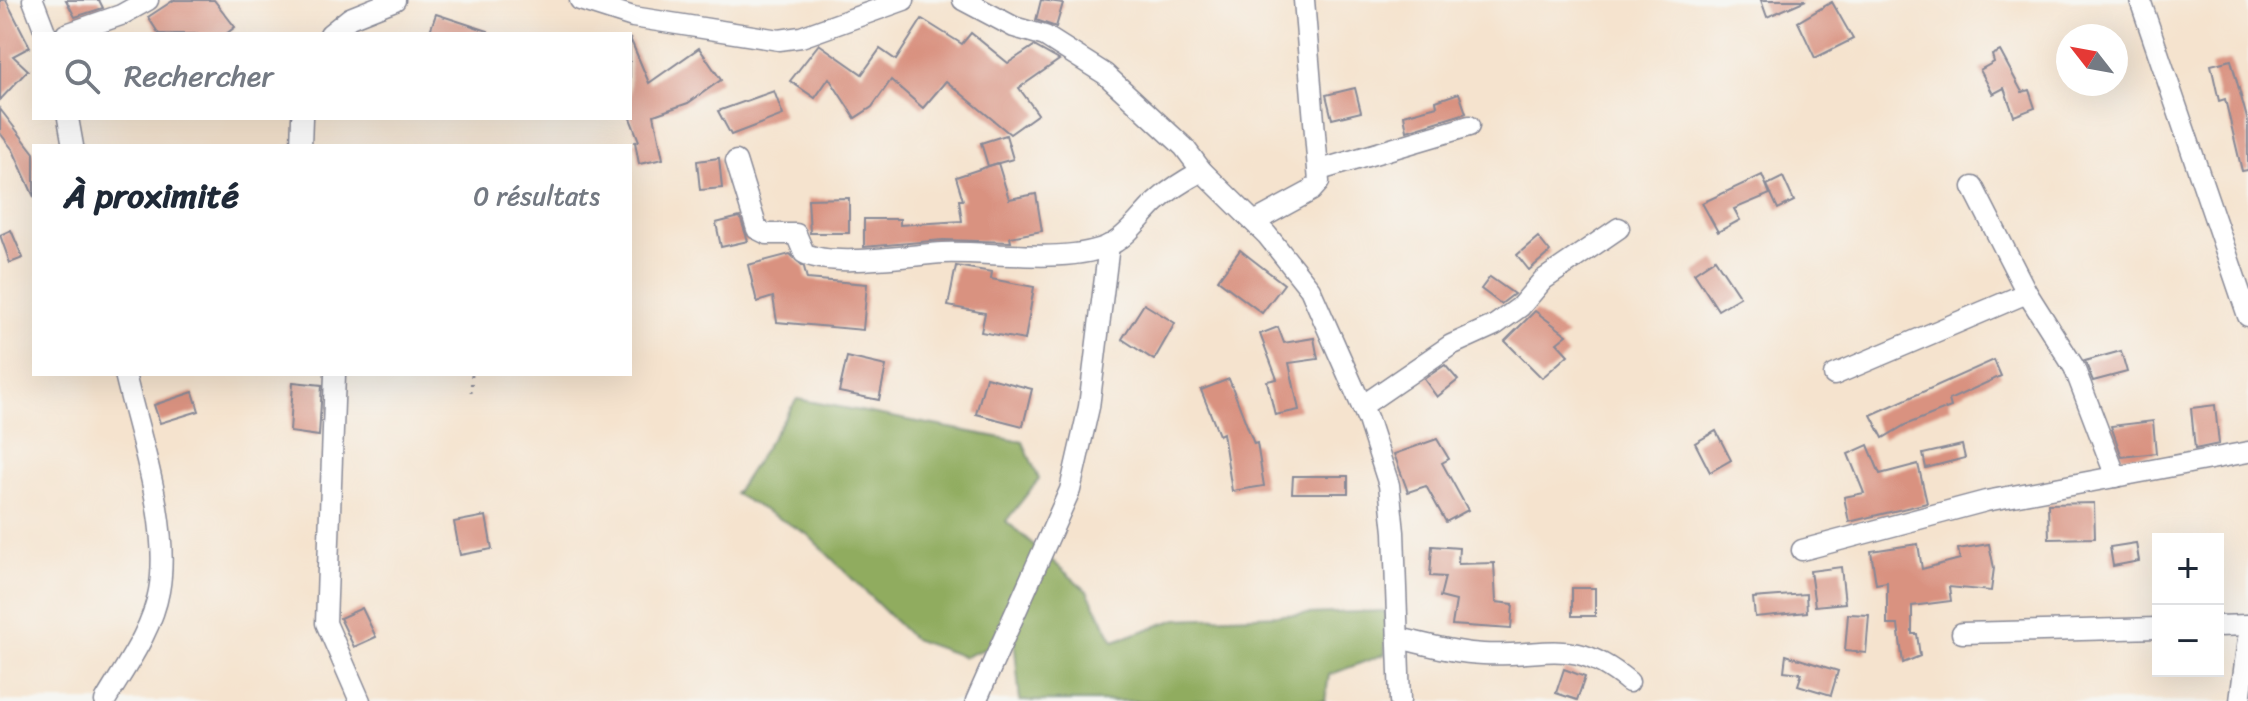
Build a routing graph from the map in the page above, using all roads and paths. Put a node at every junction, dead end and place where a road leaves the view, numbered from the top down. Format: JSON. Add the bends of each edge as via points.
{"nodes":[{"id":1,"x":33,"y":0,"type":"edge"},
{"id":2,"x":148,"y":0,"type":"edge"},
{"id":3,"x":395,"y":0,"type":"edge"},
{"id":4,"x":580,"y":0,"type":"edge"},
{"id":5,"x":904,"y":0,"type":"edge"},
{"id":6,"x":963,"y":0,"type":"edge"},
{"id":7,"x":1304,"y":0,"type":"edge"},
{"id":8,"x":2140,"y":0,"type":"edge"},
{"id":9,"x":45,"y":32,"type":"edge"},
{"id":10,"x":72,"y":32,"type":"edge"},
{"id":11,"x":332,"y":32,"type":"edge"},
{"id":12,"x":68,"y":120,"type":"edge"},
{"id":13,"x":302,"y":120,"type":"edge"},
{"id":14,"x":1469,"y":126,"type":"dead end"},
{"id":15,"x":73,"y":144,"type":"edge"},
{"id":16,"x":301,"y":144,"type":"edge"},
{"id":17,"x":736,"y":161,"type":"dead end"},
{"id":18,"x":1320,"y":170,"type":"junction"},
{"id":19,"x":1202,"y":171,"type":"junction"},
{"id":20,"x":1973,"y":187,"type":"dead end"},
{"id":21,"x":1254,"y":222,"type":"junction"},
{"id":22,"x":1619,"y":228,"type":"dead end"},
{"id":23,"x":1109,"y":245,"type":"junction"},
{"id":24,"x":2027,"y":293,"type":"junction"},
{"id":25,"x":2248,"y":316,"type":"edge"},
{"id":26,"x":1834,"y":375,"type":"dead end"},
{"id":27,"x":125,"y":376,"type":"edge"},
{"id":28,"x":335,"y":376,"type":"edge"},
{"id":29,"x":472,"y":376,"type":"edge"},
{"id":30,"x":471,"y":393,"type":"dead end"},
{"id":31,"x":1362,"y":406,"type":"junction"},
{"id":32,"x":2248,"y":452,"type":"edge"},
{"id":33,"x":2116,"y":477,"type":"junction"},
{"id":34,"x":1802,"y":550,"type":"dead end"},
{"id":35,"x":2248,"y":625,"type":"edge"},
{"id":36,"x":2224,"y":626,"type":"edge"},
{"id":37,"x":2152,"y":628,"type":"edge"},
{"id":38,"x":1962,"y":633,"type":"dead end"},
{"id":39,"x":1398,"y":638,"type":"junction"},
{"id":40,"x":2248,"y":639,"type":"edge"},
{"id":41,"x":1629,"y":682,"type":"dead end"},
{"id":42,"x":105,"y":701,"type":"edge"},
{"id":43,"x":360,"y":701,"type":"edge"},
{"id":44,"x":977,"y":701,"type":"edge"},
{"id":45,"x":1400,"y":701,"type":"edge"},
{"id":46,"x":2240,"y":701,"type":"edge"}],
"edges":[{"from":1,"to":9,"type":"street"},
{"from":2,"to":10,"type":"street"},
{"from":3,"to":11,"type":"street","via":[[350,18]]},
{"from":4,"to":5,"type":"street","via":[[633,17],[779,40]]},
{"from":6,"to":19,"type":"street","via":[[1014,27],[1045,36],[1105,74],[1184,147]]},
{"from":7,"to":18,"type":"street"},
{"from":8,"to":25,"type":"street"},
{"from":12,"to":15,"type":"street"},
{"from":13,"to":16,"type":"street"},
{"from":14,"to":18,"type":"street"},
{"from":17,"to":23,"type":"street","via":[[757,229],[796,234],[810,256],[1044,254]]},
{"from":18,"to":21,"type":"street","via":[[1311,191]]},
{"from":19,"to":21,"type":"street"},
{"from":19,"to":23,"type":"street","via":[[1169,190]]},
{"from":20,"to":24,"type":"street"},
{"from":21,"to":31,"type":"street","via":[[1310,289]]},
{"from":22,"to":31,"type":"street","via":[[1543,280],[1495,325],[1451,345]]},
{"from":23,"to":44,"type":"street","via":[[1089,407],[1070,490]]},
{"from":24,"to":26,"type":"street"},
{"from":24,"to":33,"type":"street","via":[[2074,367]]},
{"from":27,"to":42,"type":"street","via":[[162,548],[160,591],[136,649]]},
{"from":28,"to":43,"type":"street","via":[[326,623]]},
{"from":29,"to":30,"type":"path"},
{"from":31,"to":39,"type":"street","via":[[1389,485]]},
{"from":32,"to":33,"type":"street"},
{"from":33,"to":34,"type":"street","via":[[1986,501]]},
{"from":35,"to":36,"type":"street"},
{"from":37,"to":38,"type":"street"},
{"from":39,"to":41,"type":"street","via":[[1481,654],[1572,651],[1602,659]]},
{"from":39,"to":45,"type":"street"},
{"from":40,"to":46,"type":"street"}]}
